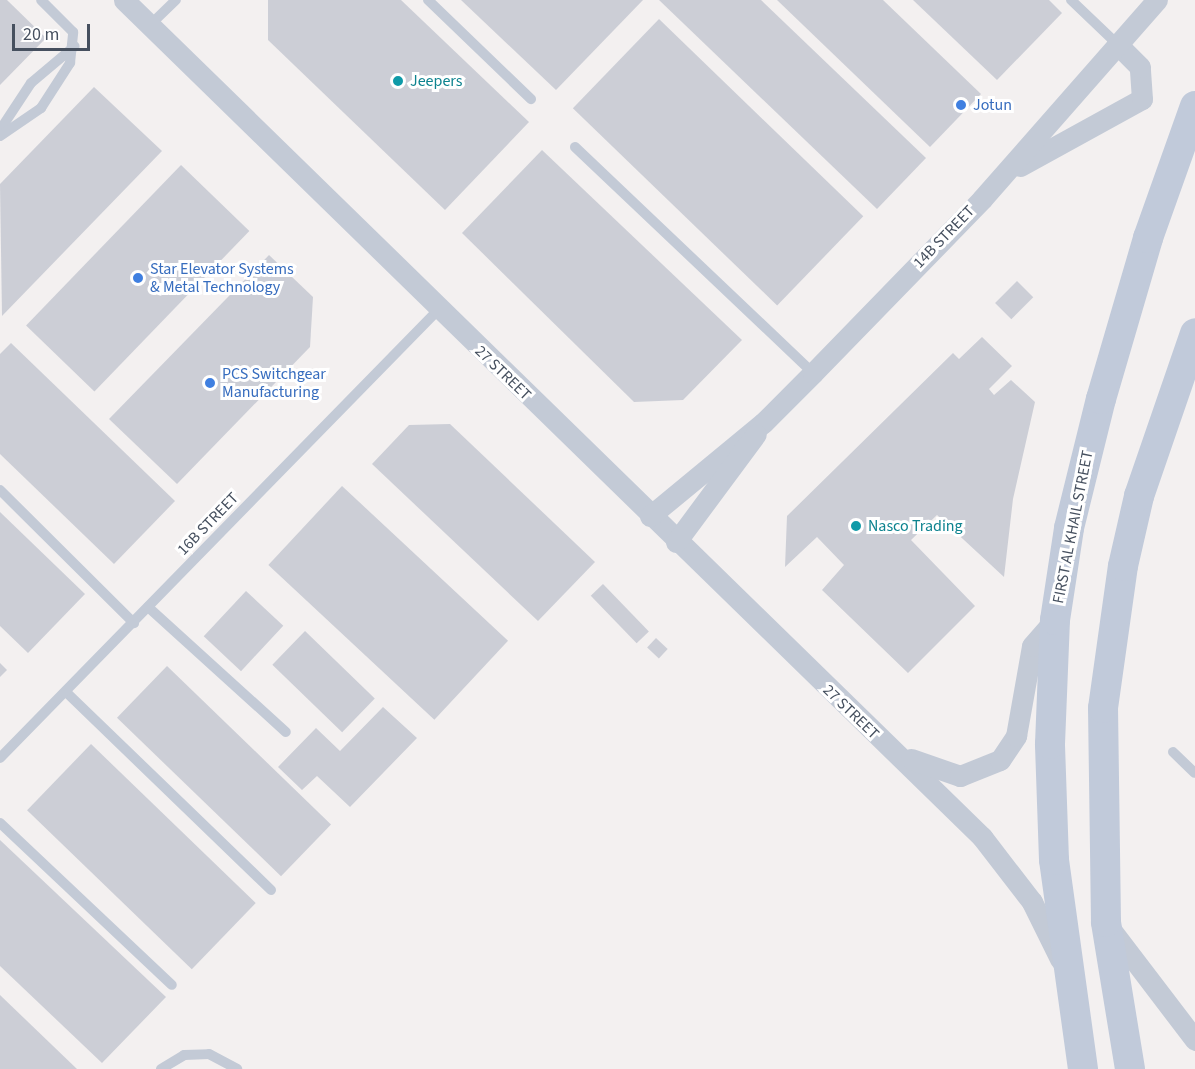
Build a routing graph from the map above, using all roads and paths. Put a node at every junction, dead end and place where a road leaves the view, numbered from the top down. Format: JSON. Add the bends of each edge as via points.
{"nodes":[{"id":1,"x":41,"y":0,"type":"edge"},
{"id":2,"x":124,"y":0,"type":"edge"},
{"id":3,"x":176,"y":0,"type":"edge"},
{"id":4,"x":428,"y":0,"type":"edge"},
{"id":5,"x":1071,"y":0,"type":"edge"},
{"id":6,"x":1157,"y":0,"type":"edge"},
{"id":7,"x":150,"y":26,"type":"junction"},
{"id":8,"x":1117,"y":44,"type":"junction"},
{"id":9,"x":75,"y":46,"type":"junction"},
{"id":10,"x":531,"y":99,"type":"dead end"},
{"id":11,"x":1195,"y":106,"type":"edge"},
{"id":12,"x":0,"y":130,"type":"edge"},
{"id":13,"x":0,"y":136,"type":"edge"},
{"id":14,"x":575,"y":147,"type":"dead end"},
{"id":15,"x":982,"y":199,"type":"junction"},
{"id":16,"x":438,"y":310,"type":"junction"},
{"id":17,"x":1195,"y":333,"type":"edge"},
{"id":18,"x":813,"y":373,"type":"junction"},
{"id":19,"x":763,"y":423,"type":"junction"},
{"id":20,"x":0,"y":490,"type":"edge"},
{"id":21,"x":650,"y":516,"type":"junction"},
{"id":22,"x":676,"y":542,"type":"junction"},
{"id":23,"x":148,"y":607,"type":"junction"},
{"id":24,"x":1055,"y":620,"type":"junction"},
{"id":25,"x":134,"y":623,"type":"junction"},
{"id":26,"x":66,"y":692,"type":"junction"},
{"id":27,"x":286,"y":732,"type":"dead end"},
{"id":28,"x":885,"y":744,"type":"junction"},
{"id":29,"x":1173,"y":752,"type":"dead end"},
{"id":30,"x":0,"y":758,"type":"edge"},
{"id":31,"x":1195,"y":773,"type":"edge"},
{"id":32,"x":0,"y":823,"type":"edge"},
{"id":33,"x":271,"y":890,"type":"dead end"},
{"id":34,"x":1106,"y":922,"type":"junction"},
{"id":35,"x":1068,"y":982,"type":"junction"},
{"id":36,"x":172,"y":985,"type":"dead end"},
{"id":37,"x":1195,"y":1040,"type":"edge"},
{"id":38,"x":161,"y":1069,"type":"edge"},
{"id":39,"x":237,"y":1069,"type":"edge"},
{"id":40,"x":1083,"y":1069,"type":"edge"},
{"id":41,"x":1130,"y":1069,"type":"edge"}],
"edges":[{"from":1,"to":9,"type":"lane","via":[[70,27]]},
{"from":2,"to":7,"type":"street","name":"27 STREET"},
{"from":3,"to":7,"type":"lane"},
{"from":4,"to":10,"type":"lane"},
{"from":5,"to":8,"type":"lane"},
{"from":6,"to":8,"type":"street","name":"14B STREET"},
{"from":7,"to":16,"type":"street","name":"27 STREET"},
{"from":8,"to":15,"type":"street","name":"14B STREET"},
{"from":8,"to":15,"type":"street","via":[[1140,67],[1142,99],[1126,112],[1049,147]]},
{"from":9,"to":12,"type":"lane","via":[[31,83]]},
{"from":9,"to":13,"type":"lane","via":[[52,94]]},
{"from":11,"to":24,"type":"main road","name":"FIRST AL KHAIL STREET","via":[[1148,238],[1101,399],[1069,528]]},
{"from":14,"to":18,"type":"lane"},
{"from":15,"to":18,"type":"street","name":"14B STREET"},
{"from":16,"to":21,"type":"street","name":"27 STREET"},
{"from":16,"to":23,"type":"lane","name":"16B STREET"},
{"from":17,"to":34,"type":"main road","via":[[1139,496],[1111,636],[1100,779]]},
{"from":18,"to":19,"type":"street","name":"14B STREET"},
{"from":19,"to":21,"type":"street","name":"14B STREET"},
{"from":19,"to":22,"type":"street","name":"14B STREET"},
{"from":20,"to":25,"type":"lane"},
{"from":21,"to":22,"type":"street","name":"27 STREET"},
{"from":22,"to":28,"type":"street","name":"27 STREET"},
{"from":23,"to":25,"type":"lane","name":"16B STREET"},
{"from":23,"to":27,"type":"lane"},
{"from":24,"to":28,"type":"street","name":"27 STREET","via":[[1032,646],[1016,736],[1000,760],[974,774],[945,775]]},
{"from":24,"to":35,"type":"main road","name":"FIRST AL KHAIL STREET","via":[[1050,744],[1054,860]]},
{"from":25,"to":26,"type":"lane","name":"16B STREET"},
{"from":26,"to":30,"type":"lane","name":"16B STREET"},
{"from":26,"to":33,"type":"lane"},
{"from":28,"to":35,"type":"street","name":"27 STREET","via":[[1000,856],[1046,928]]},
{"from":29,"to":31,"type":"lane"},
{"from":32,"to":36,"type":"lane"},
{"from":34,"to":37,"type":"street"},
{"from":34,"to":41,"type":"main road"},
{"from":35,"to":40,"type":"main road","name":"FIRST AL KHAIL STREET"},
{"from":38,"to":39,"type":"lane","via":[[184,1055],[209,1054]]}]}
